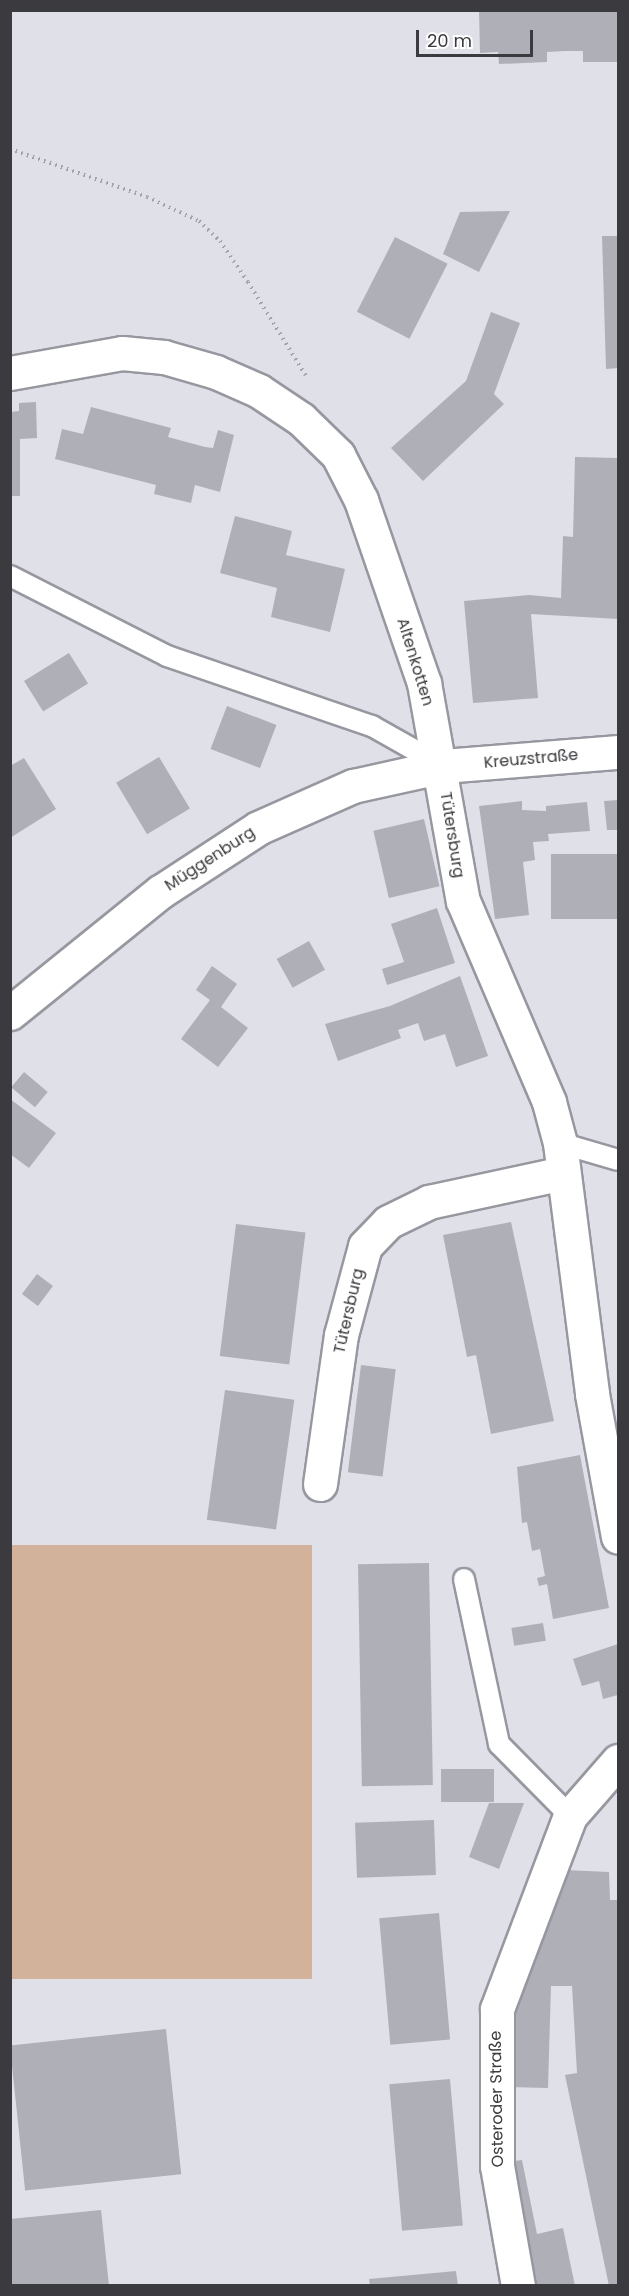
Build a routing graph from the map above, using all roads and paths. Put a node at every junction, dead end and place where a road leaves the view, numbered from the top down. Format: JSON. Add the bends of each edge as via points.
{"nodes":[{"id":1,"x":10,"y":149,"type":"edge"},
{"id":2,"x":10,"y":373,"type":"edge"},
{"id":3,"x":308,"y":379,"type":"dead end"},
{"id":4,"x":10,"y":576,"type":"edge"},
{"id":5,"x":618,"y":752,"type":"edge"},
{"id":6,"x":443,"y":766,"type":"junction"},
{"id":7,"x":10,"y":1013,"type":"edge"},
{"id":8,"x":562,"y":1158,"type":"junction"},
{"id":9,"x":618,"y":1160,"type":"edge"},
{"id":10,"x":320,"y":1484,"type":"dead end"},
{"id":11,"x":618,"y":1537,"type":"edge"},
{"id":12,"x":464,"y":1579,"type":"dead end"},
{"id":13,"x":618,"y":1761,"type":"edge"},
{"id":14,"x":570,"y":1816,"type":"junction"},
{"id":15,"x":518,"y":2286,"type":"edge"}],
"edges":[{"from":1,"to":3,"type":"path","via":[[147,197],[199,221],[248,282]]},
{"from":2,"to":6,"type":"street","name":"Altenkotten","via":[[110,354],[164,357],[227,377],[301,419],[338,455],[361,500],[424,683]]},
{"from":4,"to":6,"type":"lane","via":[[167,656],[372,726]]},
{"from":5,"to":6,"type":"street","name":"Kreuzstraße"},
{"from":6,"to":7,"type":"street","name":"Müggenburg","via":[[353,786],[258,828],[159,892]]},
{"from":6,"to":8,"type":"street","name":"Tütersburg","via":[[450,836],[463,901],[549,1102]]},
{"from":8,"to":9,"type":"lane"},
{"from":8,"to":10,"type":"street","name":"Tütersburg","via":[[429,1202],[388,1222],[365,1246],[341,1335]]},
{"from":8,"to":11,"type":"street","name":"Tütersburg","via":[[592,1394]]},
{"from":12,"to":14,"type":"lane","via":[[499,1744]]},
{"from":13,"to":14,"type":"street","name":"Osteroder Straße"},
{"from":14,"to":15,"type":"street","name":"Osteroder Straße","via":[[497,2009],[497,2166]]}]}
